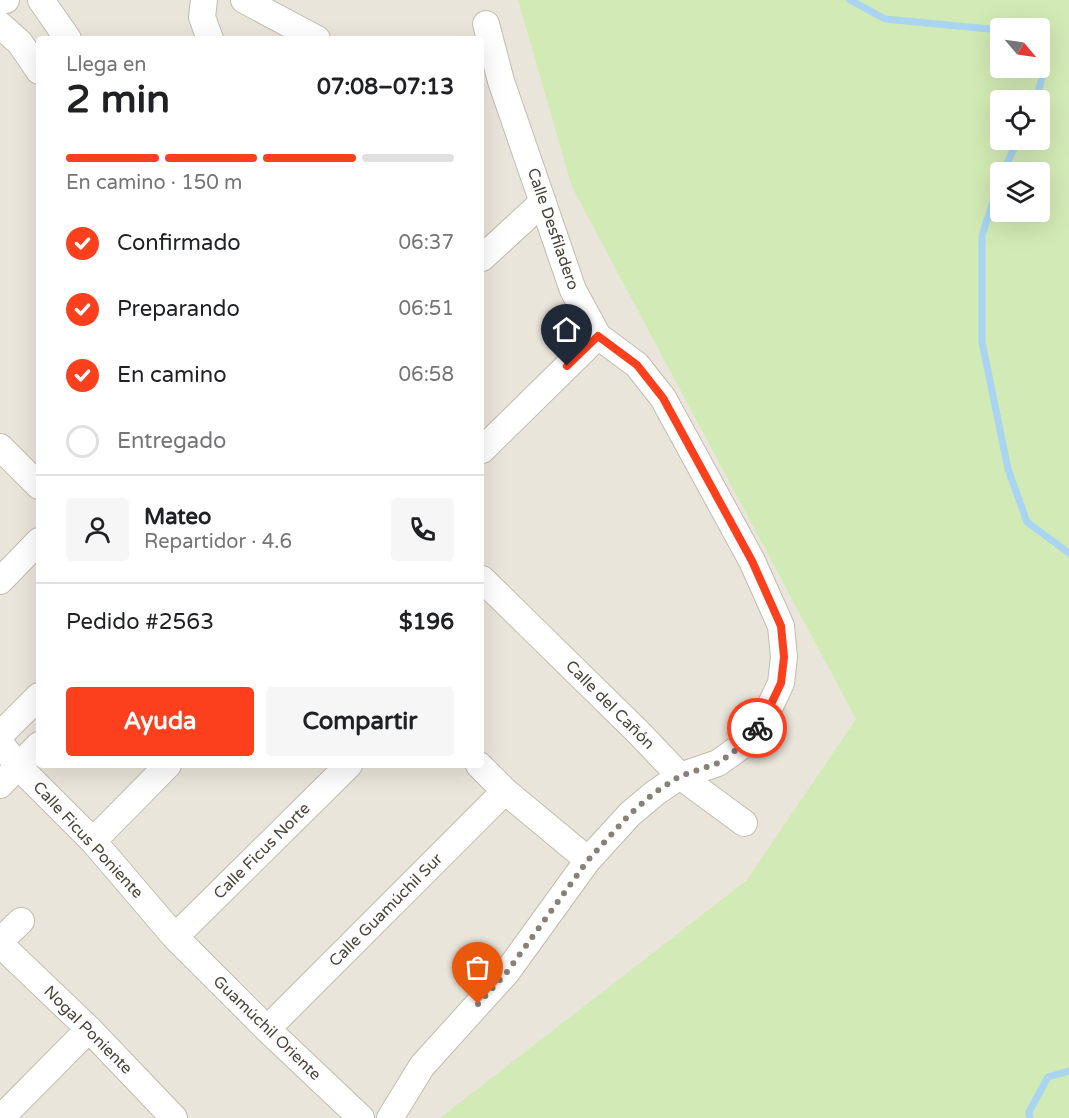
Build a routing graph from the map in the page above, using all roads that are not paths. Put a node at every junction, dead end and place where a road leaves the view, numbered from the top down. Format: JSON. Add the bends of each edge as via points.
{"nodes":[{"id":1,"x":6,"y":0,"type":"edge"},
{"id":2,"x":42,"y":0,"type":"edge"},
{"id":3,"x":204,"y":0,"type":"edge"},
{"id":4,"x":244,"y":0,"type":"edge"},
{"id":5,"x":0,"y":1,"type":"edge"},
{"id":6,"x":486,"y":24,"type":"dead end"},
{"id":7,"x":0,"y":25,"type":"edge"},
{"id":8,"x":66,"y":36,"type":"edge"},
{"id":9,"x":209,"y":36,"type":"edge"},
{"id":10,"x":311,"y":36,"type":"edge"},
{"id":11,"x":36,"y":66,"type":"edge"},
{"id":12,"x":543,"y":202,"type":"junction"},
{"id":13,"x":484,"y":256,"type":"edge"},
{"id":14,"x":598,"y":336,"type":"junction"},
{"id":15,"x":0,"y":447,"type":"edge"},
{"id":16,"x":484,"y":448,"type":"edge"},
{"id":17,"x":36,"y":483,"type":"edge"},
{"id":18,"x":36,"y":544,"type":"edge"},
{"id":19,"x":0,"y":581,"type":"edge"},
{"id":20,"x":484,"y":581,"type":"edge"},
{"id":21,"x":36,"y":699,"type":"edge"},
{"id":22,"x":0,"y":735,"type":"edge"},
{"id":23,"x":0,"y":743,"type":"edge"},
{"id":24,"x":36,"y":748,"type":"edge"},
{"id":25,"x":19,"y":767,"type":"junction"},
{"id":26,"x":165,"y":768,"type":"edge"},
{"id":27,"x":346,"y":768,"type":"edge"},
{"id":28,"x":482,"y":768,"type":"edge"},
{"id":29,"x":680,"y":776,"type":"junction"},
{"id":30,"x":0,"y":785,"type":"edge"},
{"id":31,"x":505,"y":791,"type":"junction"},
{"id":32,"x":744,"y":823,"type":"dead end"},
{"id":33,"x":93,"y":841,"type":"junction"},
{"id":34,"x":588,"y":860,"type":"junction"},
{"id":35,"x":21,"y":921,"type":"dead end"},
{"id":36,"x":175,"y":937,"type":"junction"},
{"id":37,"x":0,"y":943,"type":"edge"},
{"id":38,"x":89,"y":1029,"type":"junction"},
{"id":39,"x":267,"y":1029,"type":"junction"},
{"id":40,"x":2,"y":1118,"type":"edge"},
{"id":41,"x":174,"y":1118,"type":"edge"},
{"id":42,"x":361,"y":1118,"type":"edge"},
{"id":43,"x":390,"y":1118,"type":"edge"}],
"edges":[{"from":1,"to":5,"type":"street"},
{"from":2,"to":8,"type":"street"},
{"from":3,"to":9,"type":"street","via":[[202,17]]},
{"from":4,"to":10,"type":"street"},
{"from":6,"to":12,"type":"street","name":"Calle Desfiladero","via":[[501,81]]},
{"from":7,"to":11,"type":"street","via":[[20,43]]},
{"from":12,"to":13,"type":"street"},
{"from":12,"to":14,"type":"street","name":"Calle Desfiladero","via":[[573,290]]},
{"from":14,"to":16,"type":"street"},
{"from":14,"to":29,"type":"street","name":"Calle Desfiladero","via":[[637,365],[663,398],[752,561],[781,626],[781,683],[765,717],[743,745],[718,763]]},
{"from":15,"to":17,"type":"street"},
{"from":18,"to":19,"type":"street"},
{"from":20,"to":29,"type":"street","name":"Calle del Cañón"},
{"from":21,"to":22,"type":"street"},
{"from":23,"to":25,"type":"street","name":"Calle Ficus Poniente"},
{"from":24,"to":25,"type":"street"},
{"from":25,"to":30,"type":"street"},
{"from":25,"to":33,"type":"street","name":"Calle Ficus Poniente"},
{"from":26,"to":33,"type":"street"},
{"from":27,"to":36,"type":"street","name":"Calle Ficus Norte"},
{"from":28,"to":31,"type":"street"},
{"from":29,"to":32,"type":"street","name":"Calle del Cañón"},
{"from":29,"to":34,"type":"street","name":"Calle Desfiladero","via":[[630,814]]},
{"from":31,"to":34,"type":"street"},
{"from":31,"to":39,"type":"street","name":"Calle Guamúchil Sur"},
{"from":33,"to":36,"type":"street","name":"Calle Ficus Poniente"},
{"from":34,"to":43,"type":"street","name":"Calle Desfiladero","via":[[507,972],[422,1066]]},
{"from":35,"to":37,"type":"street"},
{"from":36,"to":39,"type":"street","name":"Guamúchil Oriente"},
{"from":37,"to":38,"type":"street","name":"Nogal Poniente"},
{"from":38,"to":40,"type":"street"},
{"from":38,"to":41,"type":"street","name":"Nogal Poniente"},
{"from":39,"to":42,"type":"street","name":"Guamúchil Oriente"}]}
